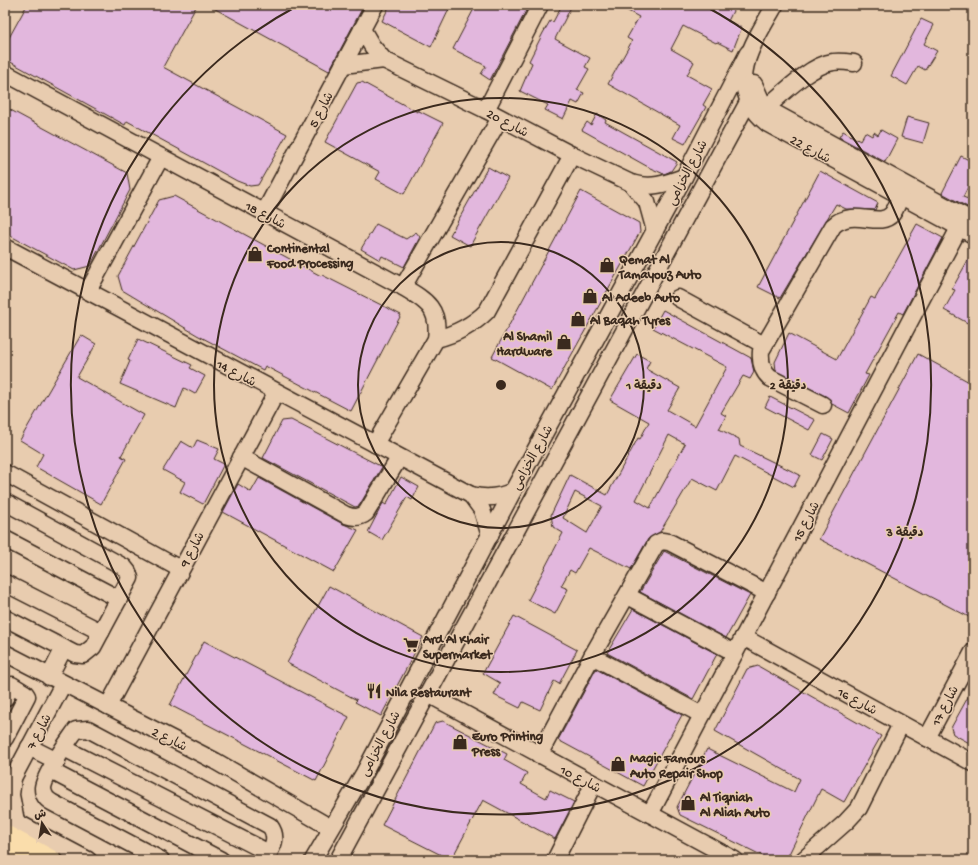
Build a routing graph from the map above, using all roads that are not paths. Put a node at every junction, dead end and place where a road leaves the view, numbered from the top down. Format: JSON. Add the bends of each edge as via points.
{"nodes":[{"id":1,"x":375,"y":5,"type":"edge"},
{"id":2,"x":540,"y":5,"type":"edge"},
{"id":3,"x":774,"y":5,"type":"edge"},
{"id":4,"x":784,"y":5,"type":"edge"},
{"id":5,"x":362,"y":29,"type":"junction"},
{"id":6,"x":748,"y":53,"type":"junction"},
{"id":7,"x":384,"y":60,"type":"junction"},
{"id":8,"x":854,"y":63,"type":"dead end"},
{"id":9,"x":343,"y":66,"type":"junction"},
{"id":10,"x":5,"y":72,"type":"edge"},
{"id":11,"x":752,"y":95,"type":"junction"},
{"id":12,"x":767,"y":107,"type":"junction"},
{"id":13,"x":486,"y":110,"type":"junction"},
{"id":14,"x":500,"y":118,"type":"junction"},
{"id":15,"x":572,"y":155,"type":"junction"},
{"id":16,"x":161,"y":157,"type":"junction"},
{"id":17,"x":684,"y":177,"type":"junction"},
{"id":18,"x":631,"y":183,"type":"junction"},
{"id":19,"x":900,"y":197,"type":"junction"},
{"id":20,"x":264,"y":213,"type":"junction"},
{"id":21,"x":968,"y":228,"type":"edge"},
{"id":22,"x":655,"y":230,"type":"junction"},
{"id":23,"x":5,"y":247,"type":"edge"},
{"id":24,"x":403,"y":287,"type":"junction"},
{"id":25,"x":88,"y":291,"type":"junction"},
{"id":26,"x":678,"y":298,"type":"dead end"},
{"id":27,"x":436,"y":338,"type":"junction"},
{"id":28,"x":764,"y":344,"type":"junction"},
{"id":29,"x":276,"y":393,"type":"junction"},
{"id":30,"x":823,"y":405,"type":"dead end"},
{"id":31,"x":375,"y":444,"type":"junction"},
{"id":32,"x":241,"y":457,"type":"junction"},
{"id":33,"x":399,"y":458,"type":"junction"},
{"id":34,"x":5,"y":474,"type":"edge"},
{"id":35,"x":513,"y":491,"type":"junction"},
{"id":36,"x":471,"y":495,"type":"junction"},
{"id":37,"x":5,"y":502,"type":"edge"},
{"id":38,"x":490,"y":536,"type":"junction"},
{"id":39,"x":5,"y":539,"type":"edge"},
{"id":40,"x":180,"y":570,"type":"junction"},
{"id":41,"x":5,"y":583,"type":"edge"},
{"id":42,"x":767,"y":593,"type":"junction"},
{"id":43,"x":628,"y":596,"type":"junction"},
{"id":44,"x":119,"y":599,"type":"junction"},
{"id":45,"x":5,"y":618,"type":"edge"},
{"id":46,"x":101,"y":632,"type":"junction"},
{"id":47,"x":743,"y":637,"type":"junction"},
{"id":48,"x":59,"y":646,"type":"junction"},
{"id":49,"x":973,"y":652,"type":"edge"},
{"id":50,"x":5,"y":653,"type":"edge"},
{"id":51,"x":735,"y":653,"type":"junction"},
{"id":52,"x":592,"y":656,"type":"junction"},
{"id":53,"x":24,"y":663,"type":"junction"},
{"id":54,"x":45,"y":674,"type":"junction"},
{"id":55,"x":63,"y":684,"type":"junction"},
{"id":56,"x":8,"y":691,"type":"edge"},
{"id":57,"x":428,"y":694,"type":"junction"},
{"id":58,"x":108,"y":706,"type":"junction"},
{"id":59,"x":702,"y":715,"type":"junction"},
{"id":60,"x":392,"y":718,"type":"junction"},
{"id":61,"x":901,"y":724,"type":"junction"},
{"id":62,"x":5,"y":738,"type":"edge"},
{"id":63,"x":927,"y":738,"type":"junction"},
{"id":64,"x":29,"y":747,"type":"junction"},
{"id":65,"x":539,"y":755,"type":"junction"},
{"id":66,"x":57,"y":760,"type":"junction"},
{"id":67,"x":973,"y":763,"type":"edge"},
{"id":68,"x":9,"y":782,"type":"edge"},
{"id":69,"x":593,"y":785,"type":"junction"},
{"id":70,"x":377,"y":787,"type":"junction"},
{"id":71,"x":650,"y":814,"type":"junction"},
{"id":72,"x":9,"y":824,"type":"edge"},
{"id":73,"x":331,"y":828,"type":"junction"},
{"id":74,"x":5,"y":853,"type":"edge"},
{"id":75,"x":267,"y":857,"type":"edge"},
{"id":76,"x":18,"y":860,"type":"edge"},
{"id":77,"x":51,"y":860,"type":"edge"},
{"id":78,"x":88,"y":860,"type":"edge"},
{"id":79,"x":161,"y":860,"type":"edge"},
{"id":80,"x":221,"y":860,"type":"edge"},
{"id":81,"x":313,"y":860,"type":"edge"},
{"id":82,"x":338,"y":860,"type":"edge"},
{"id":83,"x":555,"y":860,"type":"edge"},
{"id":84,"x":735,"y":860,"type":"edge"},
{"id":85,"x":803,"y":860,"type":"edge"}],
"edges":[{"from":1,"to":5,"type":"street","name":"شارع 5"},
{"from":2,"to":13,"type":"street"},
{"from":3,"to":6,"type":"street","name":"شارع 22"},
{"from":4,"to":11,"type":"street","via":[[756,59]]},
{"from":5,"to":7,"type":"street","name":"شارع 20"},
{"from":5,"to":9,"type":"street","name":"شارع 5"},
{"from":6,"to":11,"type":"street","name":"شارع 22","via":[[743,78]]},
{"from":6,"to":17,"type":"street","name":"شارع الخزامى"},
{"from":7,"to":9,"type":"street"},
{"from":7,"to":13,"type":"street","name":"شارع 20"},
{"from":8,"to":12,"type":"street","via":[[823,64]]},
{"from":9,"to":20,"type":"street","name":"شارع 5"},
{"from":10,"to":16,"type":"street","name":"شارع 18"},
{"from":11,"to":12,"type":"street","name":"شارع 22"},
{"from":11,"to":19,"type":"street","name":"شارع 22","via":[[757,114],[768,124]]},
{"from":11,"to":57,"type":"street","name":"شارع الخزامى"},
{"from":12,"to":21,"type":"street","name":"شارع 22"},
{"from":13,"to":14,"type":"street","name":"شارع 20"},
{"from":14,"to":15,"type":"street","name":"شارع 20"},
{"from":14,"to":24,"type":"street"},
{"from":15,"to":18,"type":"street","name":"شارع 20"},
{"from":15,"to":27,"type":"street","via":[[487,311],[469,326]]},
{"from":16,"to":20,"type":"street","name":"شارع 18"},
{"from":16,"to":25,"type":"street"},
{"from":17,"to":18,"type":"street","name":"شارع 20","via":[[657,186]]},
{"from":17,"to":22,"type":"street","name":"شارع الخزامى"},
{"from":18,"to":22,"type":"street","name":"شارع 20","via":[[647,202]]},
{"from":19,"to":21,"type":"street","name":"شارع 22"},
{"from":19,"to":28,"type":"street","via":[[893,213],[885,218],[847,218],[833,226]]},
{"from":20,"to":24,"type":"street","name":"شارع 18"},
{"from":21,"to":42,"type":"street","name":"شارع 15"},
{"from":22,"to":35,"type":"street","name":"شارع الخزامى"},
{"from":23,"to":25,"type":"street","name":"شارع 14"},
{"from":24,"to":27,"type":"street","name":"شارع 18","via":[[421,297],[429,305],[435,316]]},
{"from":25,"to":29,"type":"street","name":"شارع 14"},
{"from":26,"to":28,"type":"street"},
{"from":27,"to":31,"type":"street"},
{"from":28,"to":30,"type":"street","via":[[760,357],[765,373]]},
{"from":29,"to":31,"type":"street","name":"شارع 14"},
{"from":29,"to":32,"type":"street","name":"شارع 9"},
{"from":31,"to":33,"type":"street","name":"شارع 14"},
{"from":32,"to":33,"type":"street","via":[[354,518],[366,512]]},
{"from":32,"to":40,"type":"street","name":"شارع 9"},
{"from":33,"to":36,"type":"street","name":"شارع 14"},
{"from":34,"to":40,"type":"street"},
{"from":35,"to":36,"type":"street","name":"شارع 14","via":[[488,498]]},
{"from":35,"to":38,"type":"street","name":"شارع الخزامى"},
{"from":36,"to":38,"type":"street","name":"شارع 14","via":[[482,510]]},
{"from":37,"to":44,"type":"street","via":[[126,569],[130,575],[129,581]]},
{"from":38,"to":60,"type":"street","name":"شارع الخزامى"},
{"from":39,"to":44,"type":"street"},
{"from":40,"to":58,"type":"street","name":"شارع 9"},
{"from":41,"to":46,"type":"street"},
{"from":42,"to":43,"type":"street","via":[[666,541],[653,546]]},
{"from":42,"to":47,"type":"street","name":"شارع 15"},
{"from":43,"to":51,"type":"street"},
{"from":43,"to":52,"type":"street"},
{"from":44,"to":46,"type":"street"},
{"from":45,"to":48,"type":"street"},
{"from":46,"to":48,"type":"street","via":[[87,653],[79,655]]},
{"from":47,"to":51,"type":"street","name":"شارع 15"},
{"from":47,"to":61,"type":"street","name":"شارع 16"},
{"from":48,"to":54,"type":"street"},
{"from":49,"to":63,"type":"street","name":"شارع 17"},
{"from":50,"to":53,"type":"street","name":"شارع 2"},
{"from":51,"to":59,"type":"street","name":"شارع 15"},
{"from":52,"to":59,"type":"street"},
{"from":52,"to":65,"type":"street"},
{"from":53,"to":54,"type":"street","name":"شارع 2"},
{"from":53,"to":56,"type":"street"},
{"from":54,"to":55,"type":"street","name":"شارع 2"},
{"from":55,"to":58,"type":"street","name":"شارع 2"},
{"from":55,"to":64,"type":"street","name":"شارع 7"},
{"from":56,"to":62,"type":"street","via":[[25,692],[27,698]]},
{"from":57,"to":65,"type":"street","name":"شارع 10"},
{"from":57,"to":70,"type":"street","name":"شارع الخزامى"},
{"from":58,"to":73,"type":"street","name":"شارع 2","via":[[215,761]]},
{"from":59,"to":71,"type":"street","name":"شارع 15"},
{"from":60,"to":70,"type":"street","via":[[392,729],[367,778],[370,785]]},
{"from":60,"to":73,"type":"street","name":"شارع الخزامى","via":[[364,773]]},
{"from":61,"to":63,"type":"street","name":"شارع 16"},
{"from":61,"to":85,"type":"street","via":[[859,808]]},
{"from":63,"to":67,"type":"street","name":"شارع 16"},
{"from":64,"to":66,"type":"street"},
{"from":64,"to":68,"type":"street","name":"شارع 7"},
{"from":65,"to":69,"type":"street","name":"شارع 10"},
{"from":66,"to":75,"type":"street"},
{"from":66,"to":75,"type":"street","via":[[76,730],[92,730],[270,826],[274,830],[275,841]]},
{"from":66,"to":79,"type":"street","via":[[43,790],[49,801]]},
{"from":66,"to":80,"type":"street"},
{"from":68,"to":72,"type":"street","name":"شارع 7"},
{"from":69,"to":71,"type":"street","name":"شارع 10"},
{"from":69,"to":83,"type":"street"},
{"from":70,"to":82,"type":"street","name":"شارع الخزامى"},
{"from":71,"to":84,"type":"street","name":"شارع 10"},
{"from":72,"to":77,"type":"main road"},
{"from":72,"to":78,"type":"street"},
{"from":73,"to":81,"type":"street","name":"شارع الخزامى"},
{"from":74,"to":76,"type":"main road"}]}
